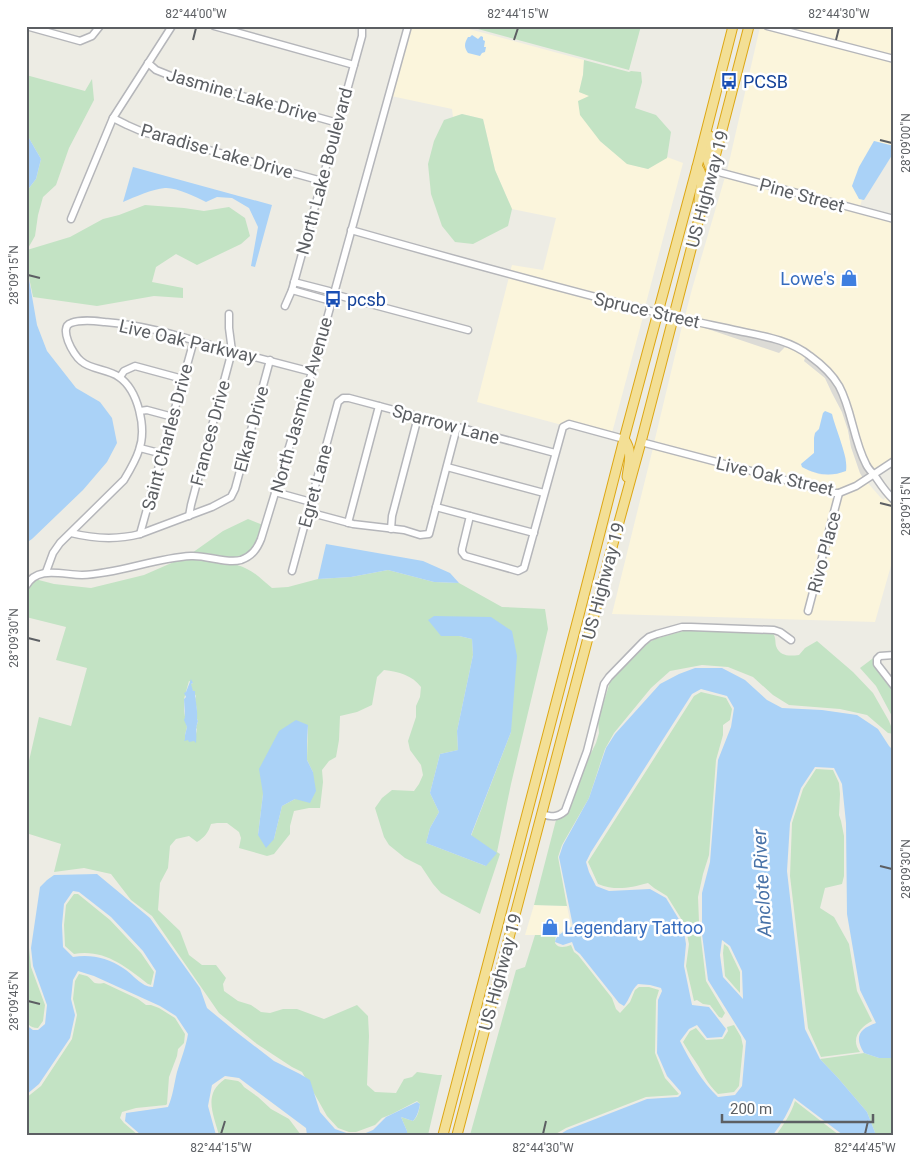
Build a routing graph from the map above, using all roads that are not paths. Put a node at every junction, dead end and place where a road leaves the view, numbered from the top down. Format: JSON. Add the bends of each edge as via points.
{"nodes":[{"id":1,"x":26,"y":26,"type":"edge"},
{"id":2,"x":100,"y":26,"type":"edge"},
{"id":3,"x":172,"y":26,"type":"edge"},
{"id":4,"x":214,"y":26,"type":"edge"},
{"id":5,"x":362,"y":26,"type":"edge"},
{"id":6,"x":368,"y":26,"type":"edge"},
{"id":7,"x":408,"y":26,"type":"edge"},
{"id":8,"x":733,"y":26,"type":"edge"},
{"id":9,"x":749,"y":26,"type":"edge"},
{"id":10,"x":768,"y":26,"type":"edge"},
{"id":11,"x":362,"y":36,"type":"junction"},
{"id":12,"x":894,"y":59,"type":"edge"},
{"id":13,"x":148,"y":63,"type":"junction"},
{"id":14,"x":354,"y":65,"type":"junction"},
{"id":15,"x":714,"y":101,"type":"junction"},
{"id":16,"x":113,"y":118,"type":"junction"},
{"id":17,"x":338,"y":123,"type":"junction"},
{"id":18,"x":697,"y":167,"type":"junction"},
{"id":19,"x":711,"y":170,"type":"junction"},
{"id":20,"x":322,"y":181,"type":"junction"},
{"id":21,"x":699,"y":217,"type":"junction"},
{"id":22,"x":71,"y":219,"type":"dead end"},
{"id":23,"x":894,"y":219,"type":"edge"},
{"id":24,"x":351,"y":230,"type":"junction"},
{"id":25,"x":294,"y":282,"type":"junction"},
{"id":26,"x":292,"y":290,"type":"junction"},
{"id":27,"x":332,"y":297,"type":"junction"},
{"id":28,"x":285,"y":306,"type":"dead end"},
{"id":29,"x":657,"y":313,"type":"junction"},
{"id":30,"x":229,"y":314,"type":"dead end"},
{"id":31,"x":674,"y":317,"type":"junction"},
{"id":32,"x":468,"y":330,"type":"dead end"},
{"id":33,"x":194,"y":340,"type":"junction"},
{"id":34,"x":232,"y":351,"type":"junction"},
{"id":35,"x":270,"y":360,"type":"junction"},
{"id":36,"x":312,"y":372,"type":"junction"},
{"id":37,"x":120,"y":377,"type":"junction"},
{"id":38,"x":183,"y":379,"type":"junction"},
{"id":39,"x":338,"y":402,"type":"joint"},
{"id":40,"x":378,"y":406,"type":"junction"},
{"id":41,"x":140,"y":411,"type":"junction"},
{"id":42,"x":173,"y":417,"type":"junction"},
{"id":43,"x":418,"y":417,"type":"junction"},
{"id":44,"x":457,"y":427,"type":"junction"},
{"id":45,"x":624,"y":439,"type":"junction"},
{"id":46,"x":642,"y":442,"type":"junction"},
{"id":47,"x":140,"y":448,"type":"junction"},
{"id":48,"x":555,"y":453,"type":"junction"},
{"id":49,"x":162,"y":454,"type":"junction"},
{"id":50,"x":894,"y":461,"type":"edge"},
{"id":51,"x":447,"y":467,"type":"junction"},
{"id":52,"x":873,"y":474,"type":"junction"},
{"id":53,"x":275,"y":492,"type":"junction"},
{"id":54,"x":544,"y":493,"type":"junction"},
{"id":55,"x":839,"y":493,"type":"junction"},
{"id":56,"x":894,"y":500,"type":"edge"},
{"id":57,"x":311,"y":502,"type":"junction"},
{"id":58,"x":624,"y":506,"type":"junction"},
{"id":59,"x":436,"y":507,"type":"junction"},
{"id":60,"x":308,"y":512,"type":"junction"},
{"id":61,"x":189,"y":516,"type":"junction"},
{"id":62,"x":470,"y":516,"type":"junction"},
{"id":63,"x":348,"y":523,"type":"junction"},
{"id":64,"x":391,"y":530,"type":"junction"},
{"id":65,"x":71,"y":533,"type":"junction"},
{"id":66,"x":534,"y":533,"type":"junction"},
{"id":67,"x":140,"y":534,"type":"junction"},
{"id":68,"x":292,"y":571,"type":"dead end"},
{"id":69,"x":46,"y":572,"type":"junction"},
{"id":70,"x":26,"y":586,"type":"edge"},
{"id":71,"x":808,"y":611,"type":"dead end"},
{"id":72,"x":791,"y":640,"type":"dead end"},
{"id":73,"x":894,"y":655,"type":"edge"},
{"id":74,"x":894,"y":686,"type":"edge"},
{"id":75,"x":542,"y":814,"type":"junction"},
{"id":76,"x":504,"y":904,"type":"junction"},
{"id":77,"x":512,"y":927,"type":"junction"},
{"id":78,"x":443,"y":1135,"type":"edge"},
{"id":79,"x":457,"y":1135,"type":"edge"}],
"edges":[{"from":1,"to":2,"type":"street","via":[[80,41],[92,36]]},
{"from":3,"to":13,"type":"street"},
{"from":4,"to":14,"type":"street"},
{"from":5,"to":11,"type":"street","name":"North Lake Boulevard"},
{"from":6,"to":11,"type":"street","name":"North Lake Boulevard"},
{"from":7,"to":24,"type":"street","name":"North Jasmine Avenue"},
{"from":8,"to":15,"type":"highway","name":"US Highway 19"},
{"from":9,"to":19,"type":"highway","name":"US Highway 19"},
{"from":10,"to":12,"type":"street"},
{"from":11,"to":14,"type":"street","name":"North Lake Boulevard"},
{"from":13,"to":16,"type":"street"},
{"from":13,"to":17,"type":"street","name":"Jasmine Lake Drive","via":[[171,76]]},
{"from":14,"to":17,"type":"street","name":"North Lake Boulevard"},
{"from":15,"to":18,"type":"highway","name":"US Highway 19"},
{"from":15,"to":19,"type":"highway","via":[[707,154]]},
{"from":16,"to":20,"type":"street","name":"Paradise Lake Drive","via":[[143,132]]},
{"from":16,"to":22,"type":"street"},
{"from":17,"to":20,"type":"street","name":"North Lake Boulevard"},
{"from":18,"to":21,"type":"highway","via":[[702,178]]},
{"from":18,"to":29,"type":"highway","name":"US Highway 19"},
{"from":19,"to":21,"type":"highway","name":"US Highway 19"},
{"from":19,"to":23,"type":"street","name":"Pine Street"},
{"from":20,"to":25,"type":"street","name":"North Lake Boulevard"},
{"from":21,"to":31,"type":"highway","name":"US Highway 19"},
{"from":24,"to":27,"type":"street","name":"North Jasmine Avenue"},
{"from":24,"to":29,"type":"street","name":"Spruce Street"},
{"from":25,"to":26,"type":"street","name":"North Lake Boulevard"},
{"from":25,"to":27,"type":"street","via":[[329,291]]},
{"from":26,"to":27,"type":"street"},
{"from":26,"to":28,"type":"street","name":"North Lake Boulevard"},
{"from":27,"to":32,"type":"street"},
{"from":27,"to":36,"type":"street","name":"North Jasmine Avenue"},
{"from":29,"to":31,"type":"street","name":"Spruce Street"},
{"from":29,"to":45,"type":"highway","name":"US Highway 19"},
{"from":30,"to":34,"type":"street"},
{"from":31,"to":46,"type":"highway","name":"US Highway 19"},
{"from":31,"to":52,"type":"street","name":"Spruce Street","via":[[766,336],[809,354],[839,386],[861,452]]},
{"from":33,"to":34,"type":"street","name":"Live Oak Parkway"},
{"from":33,"to":37,"type":"street","name":"Live Oak Parkway","via":[[122,323],[70,323],[66,327],[66,335],[80,361]]},
{"from":33,"to":38,"type":"street","name":"Saint Charles Drive"},
{"from":34,"to":35,"type":"street","name":"Live Oak Parkway"},
{"from":34,"to":61,"type":"street","name":"Frances Drive"},
{"from":35,"to":36,"type":"street","name":"Live Oak Parkway"},
{"from":35,"to":61,"type":"street","name":"Elkan Drive","via":[[231,497]]},
{"from":36,"to":53,"type":"street","name":"North Jasmine Avenue"},
{"from":37,"to":38,"type":"street","via":[[135,366]]},
{"from":37,"to":41,"type":"street","via":[[130,388]]},
{"from":38,"to":42,"type":"street","name":"Saint Charles Drive"},
{"from":39,"to":40,"type":"street","name":"Sparrow Lane","via":[[346,398]]},
{"from":39,"to":57,"type":"street","name":"Egret Lane"},
{"from":40,"to":43,"type":"street","name":"Sparrow Lane"},
{"from":40,"to":63,"type":"street"},
{"from":41,"to":42,"type":"street"},
{"from":41,"to":47,"type":"street"},
{"from":42,"to":49,"type":"street","name":"Saint Charles Drive"},
{"from":43,"to":44,"type":"street","name":"Sparrow Lane"},
{"from":43,"to":64,"type":"street"},
{"from":44,"to":48,"type":"street","name":"Sparrow Lane"},
{"from":44,"to":51,"type":"street"},
{"from":45,"to":48,"type":"street","via":[[569,424],[563,428]]},
{"from":45,"to":58,"type":"highway","via":[[630,452]]},
{"from":45,"to":76,"type":"highway","name":"US Highway 19"},
{"from":46,"to":55,"type":"street","name":"Live Oak Street"},
{"from":46,"to":58,"type":"highway","name":"US Highway 19"},
{"from":47,"to":49,"type":"street"},
{"from":47,"to":65,"type":"street","via":[[124,480]]},
{"from":48,"to":54,"type":"street"},
{"from":49,"to":67,"type":"street","name":"Saint Charles Drive"},
{"from":50,"to":52,"type":"street","name":"Live Oak Street"},
{"from":51,"to":54,"type":"street"},
{"from":51,"to":59,"type":"street"},
{"from":52,"to":55,"type":"street","name":"Live Oak Street"},
{"from":52,"to":56,"type":"street"},
{"from":53,"to":57,"type":"street"},
{"from":53,"to":69,"type":"street","name":"North Jasmine Avenue","via":[[258,546],[243,559],[232,561],[193,556],[103,573]]},
{"from":54,"to":66,"type":"street"},
{"from":55,"to":71,"type":"street","name":"Rivo Place"},
{"from":57,"to":60,"type":"street","name":"Egret Lane"},
{"from":58,"to":75,"type":"highway","name":"US Highway 19"},
{"from":59,"to":62,"type":"street"},
{"from":59,"to":64,"type":"street","via":[[428,534]]},
{"from":60,"to":63,"type":"street"},
{"from":60,"to":68,"type":"street","name":"Egret Lane"},
{"from":61,"to":67,"type":"street"},
{"from":62,"to":66,"type":"street"},
{"from":62,"to":66,"type":"street","via":[[462,550],[465,556],[518,571],[524,568]]},
{"from":63,"to":64,"type":"street"},
{"from":65,"to":67,"type":"street","via":[[112,539]]},
{"from":65,"to":69,"type":"street","via":[[55,549]]},
{"from":69,"to":70,"type":"street","via":[[29,580]]},
{"from":72,"to":75,"type":"street","via":[[774,630],[691,627],[649,637],[604,684],[587,751],[565,811],[554,817]]},
{"from":73,"to":74,"type":"street","via":[[877,659],[877,664]]},
{"from":75,"to":77,"type":"highway","name":"US Highway 19"},
{"from":76,"to":77,"type":"highway","via":[[506,919]]},
{"from":76,"to":78,"type":"highway","name":"US Highway 19"},
{"from":77,"to":79,"type":"highway","name":"US Highway 19"}]}
